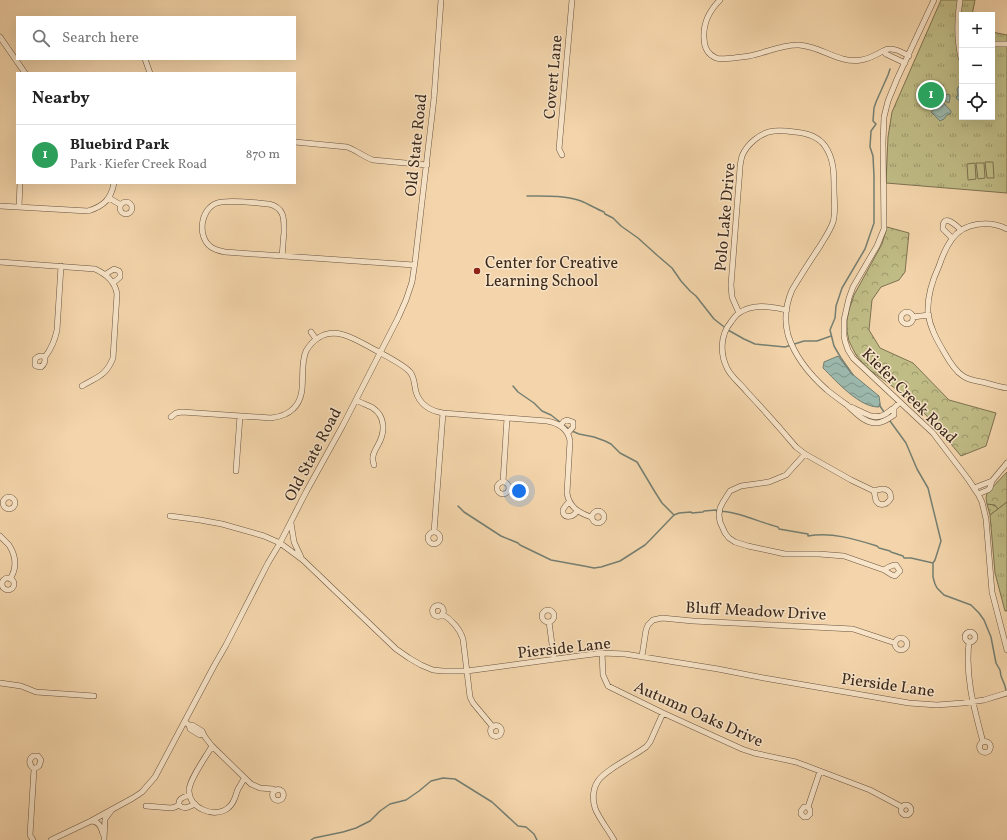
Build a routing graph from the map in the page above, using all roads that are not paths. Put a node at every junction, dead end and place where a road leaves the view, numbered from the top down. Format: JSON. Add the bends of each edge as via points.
{"nodes":[{"id":1,"x":441,"y":0,"type":"edge"},
{"id":2,"x":572,"y":0,"type":"edge"},
{"id":3,"x":720,"y":0,"type":"edge"},
{"id":4,"x":934,"y":0,"type":"edge"},
{"id":5,"x":960,"y":0,"type":"edge"},
{"id":6,"x":0,"y":38,"type":"edge"},
{"id":7,"x":995,"y":44,"type":"edge"},
{"id":8,"x":1007,"y":44,"type":"edge"},
{"id":9,"x":959,"y":48,"type":"edge"},
{"id":10,"x":883,"y":51,"type":"junction"},
{"id":11,"x":909,"y":56,"type":"junction"},
{"id":12,"x":145,"y":60,"type":"edge"},
{"id":13,"x":905,"y":63,"type":"junction"},
{"id":14,"x":24,"y":72,"type":"edge"},
{"id":15,"x":150,"y":72,"type":"edge"},
{"id":16,"x":296,"y":142,"type":"edge"},
{"id":17,"x":562,"y":155,"type":"dead end"},
{"id":18,"x":426,"y":165,"type":"junction"},
{"id":19,"x":20,"y":184,"type":"edge"},
{"id":20,"x":114,"y":184,"type":"edge"},
{"id":21,"x":109,"y":198,"type":"junction"},
{"id":22,"x":121,"y":205,"type":"dead end"},
{"id":23,"x":0,"y":206,"type":"edge"},
{"id":24,"x":19,"y":207,"type":"junction"},
{"id":25,"x":1007,"y":229,"type":"edge"},
{"id":26,"x":961,"y":230,"type":"junction"},
{"id":27,"x":952,"y":238,"type":"junction"},
{"id":28,"x":282,"y":256,"type":"junction"},
{"id":29,"x":0,"y":262,"type":"edge"},
{"id":30,"x":414,"y":265,"type":"junction"},
{"id":31,"x":61,"y":266,"type":"junction"},
{"id":32,"x":106,"y":274,"type":"junction"},
{"id":33,"x":113,"y":282,"type":"junction"},
{"id":34,"x":786,"y":310,"type":"junction"},
{"id":35,"x":738,"y":313,"type":"junction"},
{"id":36,"x":928,"y":315,"type":"junction"},
{"id":37,"x":913,"y":317,"type":"dead end"},
{"id":38,"x":311,"y":332,"type":"dead end"},
{"id":39,"x":316,"y":339,"type":"junction"},
{"id":40,"x":380,"y":353,"type":"junction"},
{"id":41,"x":45,"y":356,"type":"dead end"},
{"id":42,"x":82,"y":386,"type":"dead end"},
{"id":43,"x":1007,"y":388,"type":"edge"},
{"id":44,"x":356,"y":400,"type":"junction"},
{"id":45,"x":900,"y":402,"type":"junction"},
{"id":46,"x":443,"y":413,"type":"junction"},
{"id":47,"x":240,"y":416,"type":"junction"},
{"id":48,"x":171,"y":417,"type":"dead end"},
{"id":49,"x":507,"y":418,"type":"junction"},
{"id":50,"x":560,"y":426,"type":"junction"},
{"id":51,"x":568,"y":433,"type":"junction"},
{"id":52,"x":805,"y":454,"type":"junction"},
{"id":53,"x":1007,"y":463,"type":"edge"},
{"id":54,"x":374,"y":465,"type":"dead end"},
{"id":55,"x":236,"y":471,"type":"dead end"},
{"id":56,"x":992,"y":481,"type":"junction"},
{"id":57,"x":503,"y":482,"type":"dead end"},
{"id":58,"x":974,"y":488,"type":"junction"},
{"id":59,"x":874,"y":491,"type":"dead end"},
{"id":60,"x":978,"y":494,"type":"junction"},
{"id":61,"x":569,"y":502,"type":"junction"},
{"id":62,"x":577,"y":511,"type":"junction"},
{"id":63,"x":170,"y":516,"type":"dead end"},
{"id":64,"x":591,"y":517,"type":"dead end"},
{"id":65,"x":291,"y":524,"type":"junction"},
{"id":66,"x":434,"y":532,"type":"dead end"},
{"id":67,"x":0,"y":536,"type":"edge"},
{"id":68,"x":280,"y":544,"type":"junction"},
{"id":69,"x":302,"y":560,"type":"junction"},
{"id":70,"x":884,"y":570,"type":"dead end"},
{"id":71,"x":10,"y":579,"type":"dead end"},
{"id":72,"x":442,"y":614,"type":"dead end"},
{"id":73,"x":549,"y":622,"type":"dead end"},
{"id":74,"x":969,"y":642,"type":"dead end"},
{"id":75,"x":896,"y":643,"type":"dead end"},
{"id":76,"x":1007,"y":650,"type":"edge"},
{"id":77,"x":602,"y":654,"type":"junction"},
{"id":78,"x":642,"y":656,"type":"junction"},
{"id":79,"x":554,"y":659,"type":"junction"},
{"id":80,"x":467,"y":671,"type":"junction"},
{"id":81,"x":0,"y":683,"type":"edge"},
{"id":82,"x":1007,"y":693,"type":"edge"},
{"id":83,"x":94,"y":696,"type":"dead end"},
{"id":84,"x":973,"y":702,"type":"junction"},
{"id":85,"x":663,"y":713,"type":"junction"},
{"id":86,"x":187,"y":723,"type":"junction"},
{"id":87,"x":493,"y":727,"type":"dead end"},
{"id":88,"x":983,"y":742,"type":"dead end"},
{"id":89,"x":212,"y":746,"type":"junction"},
{"id":90,"x":34,"y":768,"type":"dead end"},
{"id":91,"x":820,"y":771,"type":"junction"},
{"id":92,"x":244,"y":779,"type":"junction"},
{"id":93,"x":275,"y":791,"type":"dead end"},
{"id":94,"x":190,"y":795,"type":"junction"},
{"id":95,"x":195,"y":804,"type":"junction"},
{"id":96,"x":179,"y":805,"type":"junction"},
{"id":97,"x":146,"y":806,"type":"dead end"},
{"id":98,"x":808,"y":807,"type":"dead end"},
{"id":99,"x":902,"y":807,"type":"dead end"},
{"id":100,"x":112,"y":810,"type":"junction"},
{"id":101,"x":91,"y":821,"type":"junction"},
{"id":102,"x":104,"y":838,"type":"edge"},
{"id":103,"x":33,"y":840,"type":"edge"},
{"id":104,"x":51,"y":840,"type":"edge"},
{"id":105,"x":614,"y":840,"type":"edge"},
{"id":106,"x":620,"y":840,"type":"edge"}],
"edges":[{"from":1,"to":18,"type":"street","name":"Old State Road"},
{"from":2,"to":17,"type":"street","name":"Covert Lane","via":[[560,149]]},
{"from":3,"to":10,"type":"street","via":[[707,17],[704,31],[705,48],[715,57],[722,59],[749,56],[793,45],[806,46],[838,58],[860,61]]},
{"from":4,"to":11,"type":"street","name":"Kiefer Creek Road"},
{"from":5,"to":9,"type":"street"},
{"from":6,"to":14,"type":"street"},
{"from":7,"to":8,"type":"street"},
{"from":10,"to":11,"type":"street","via":[[894,49]]},
{"from":10,"to":13,"type":"street"},
{"from":11,"to":13,"type":"street","name":"Kiefer Creek Road"},
{"from":12,"to":15,"type":"street"},
{"from":13,"to":45,"type":"street","name":"Kiefer Creek Road","via":[[884,116],[884,229],[878,246],[853,287],[844,320],[845,341],[853,358]]},
{"from":16,"to":18,"type":"street","via":[[347,147],[373,160]]},
{"from":18,"to":30,"type":"street","name":"Old State Road"},
{"from":19,"to":24,"type":"street"},
{"from":20,"to":21,"type":"street"},
{"from":21,"to":22,"type":"street"},
{"from":21,"to":24,"type":"street","via":[[99,207],[88,211]]},
{"from":23,"to":24,"type":"street"},
{"from":25,"to":26,"type":"street","via":[[988,223],[972,225]]},
{"from":26,"to":27,"type":"street"},
{"from":26,"to":27,"type":"street","via":[[951,221],[945,222],[943,229]]},
{"from":27,"to":36,"type":"street","via":[[932,282]]},
{"from":28,"to":28,"type":"street","via":[[214,249],[207,243],[203,234],[203,219],[206,212],[214,204],[225,201],[269,204],[276,207],[281,211],[284,220]]},
{"from":28,"to":30,"type":"street"},
{"from":29,"to":31,"type":"street"},
{"from":30,"to":40,"type":"street","name":"Old State Road","via":[[412,282],[401,313]]},
{"from":31,"to":32,"type":"street","via":[[95,269]]},
{"from":31,"to":41,"type":"street","via":[[57,330],[53,344]]},
{"from":32,"to":33,"type":"street"},
{"from":32,"to":33,"type":"street","via":[[114,269],[119,271],[120,277]]},
{"from":33,"to":42,"type":"street","via":[[117,294],[113,358],[105,372]]},
{"from":34,"to":35,"type":"street","via":[[759,307]]},
{"from":34,"to":35,"type":"street","name":"Polo Lake Drive","via":[[792,290],[831,227],[835,214],[834,169],[825,146],[814,137],[805,133],[773,131],[758,137],[742,157],[731,285]]},
{"from":34,"to":45,"type":"street","name":"Polo Lake Drive","via":[[791,343],[801,361],[828,391],[864,419],[874,423],[885,421],[894,415],[894,408]]},
{"from":35,"to":52,"type":"street","via":[[728,325],[722,344],[728,369]]},
{"from":36,"to":37,"type":"street"},
{"from":36,"to":43,"type":"street","via":[[936,337],[960,374],[968,379]]},
{"from":38,"to":39,"type":"street"},
{"from":39,"to":40,"type":"street","via":[[325,334],[339,333]]},
{"from":39,"to":47,"type":"street","via":[[305,355],[302,390],[295,407],[275,418]]},
{"from":40,"to":44,"type":"street","name":"Old State Road"},
{"from":40,"to":46,"type":"street","via":[[406,368],[413,376],[416,392],[421,401],[435,412]]},
{"from":44,"to":54,"type":"street","via":[[374,409],[382,421],[383,433],[373,456]]},
{"from":44,"to":65,"type":"street","name":"Old State Road"},
{"from":45,"to":58,"type":"street","name":"Kiefer Creek Road","via":[[933,433]]},
{"from":46,"to":49,"type":"street"},
{"from":46,"to":66,"type":"street"},
{"from":47,"to":48,"type":"street","via":[[182,412]]},
{"from":47,"to":55,"type":"street"},
{"from":49,"to":50,"type":"street","via":[[547,421]]},
{"from":49,"to":57,"type":"street"},
{"from":50,"to":51,"type":"street"},
{"from":50,"to":51,"type":"street","via":[[566,420],[571,421],[573,427]]},
{"from":51,"to":61,"type":"street"},
{"from":52,"to":59,"type":"street"},
{"from":52,"to":70,"type":"street","via":[[786,475],[769,482],[741,486],[730,491],[720,508],[719,515],[725,533],[734,542],[741,544],[785,554],[844,556]]},
{"from":53,"to":56,"type":"street"},
{"from":56,"to":58,"type":"street"},
{"from":56,"to":60,"type":"street","via":[[988,490]]},
{"from":58,"to":60,"type":"street","name":"Kiefer Creek Road"},
{"from":60,"to":76,"type":"street","name":"Kiefer Creek Road","via":[[986,519],[992,592]]},
{"from":61,"to":62,"type":"street"},
{"from":61,"to":62,"type":"street","via":[[563,509],[564,514],[572,516]]},
{"from":62,"to":64,"type":"street"},
{"from":63,"to":68,"type":"street","name":"Pierside Lane","via":[[222,524],[264,536]]},
{"from":65,"to":68,"type":"street","name":"Old State Road"},
{"from":65,"to":69,"type":"street","via":[[294,542]]},
{"from":67,"to":71,"type":"street","via":[[14,554],[15,571]]},
{"from":68,"to":69,"type":"street","name":"Pierside Lane"},
{"from":68,"to":86,"type":"street","name":"Old State Road","via":[[214,666]]},
{"from":69,"to":80,"type":"street","name":"Pierside Lane","via":[[396,649],[409,658],[433,670]]},
{"from":72,"to":80,"type":"street","via":[[460,631]]},
{"from":73,"to":79,"type":"street"},
{"from":74,"to":84,"type":"street","via":[[970,691]]},
{"from":75,"to":78,"type":"street","name":"Bluff Meadow Drive","via":[[853,629],[662,618],[652,620],[648,625]]},
{"from":77,"to":78,"type":"street","name":"Pierside Lane"},
{"from":77,"to":79,"type":"street","name":"Pierside Lane"},
{"from":77,"to":85,"type":"street","name":"Autumn Oaks Drive","via":[[603,675],[608,686]]},
{"from":78,"to":84,"type":"street","name":"Pierside Lane","via":[[909,703],[937,705]]},
{"from":79,"to":80,"type":"street","name":"Pierside Lane"},
{"from":80,"to":87,"type":"street","via":[[470,697]]},
{"from":81,"to":83,"type":"street","via":[[21,686],[36,692]]},
{"from":82,"to":84,"type":"street","name":"Pierside Lane"},
{"from":84,"to":88,"type":"street"},
{"from":85,"to":91,"type":"street","name":"Autumn Oaks Drive","via":[[742,750],[796,762]]},
{"from":85,"to":105,"type":"street","via":[[646,747],[606,773],[595,786],[595,809]]},
{"from":86,"to":89,"type":"street","via":[[202,731]]},
{"from":86,"to":100,"type":"street","name":"Old State Road","via":[[152,781],[142,792]]},
{"from":89,"to":92,"type":"street"},
{"from":89,"to":94,"type":"street","via":[[192,779]]},
{"from":90,"to":103,"type":"street","via":[[30,835]]},
{"from":91,"to":98,"type":"street"},
{"from":91,"to":99,"type":"street","name":"Autumn Oaks Drive","via":[[870,790]]},
{"from":92,"to":93,"type":"street","via":[[260,788]]},
{"from":92,"to":95,"type":"street","via":[[228,808],[215,812]]},
{"from":94,"to":95,"type":"street"},
{"from":94,"to":96,"type":"street","via":[[181,799]]},
{"from":95,"to":96,"type":"street","via":[[186,808]]},
{"from":96,"to":97,"type":"street","via":[[171,808]]},
{"from":100,"to":101,"type":"street","name":"Old State Road"},
{"from":100,"to":102,"type":"street","via":[[105,819]]},
{"from":101,"to":102,"type":"street","via":[[96,821]]},
{"from":101,"to":104,"type":"street","name":"Old State Road"},
{"from":105,"to":106,"type":"street"}]}
